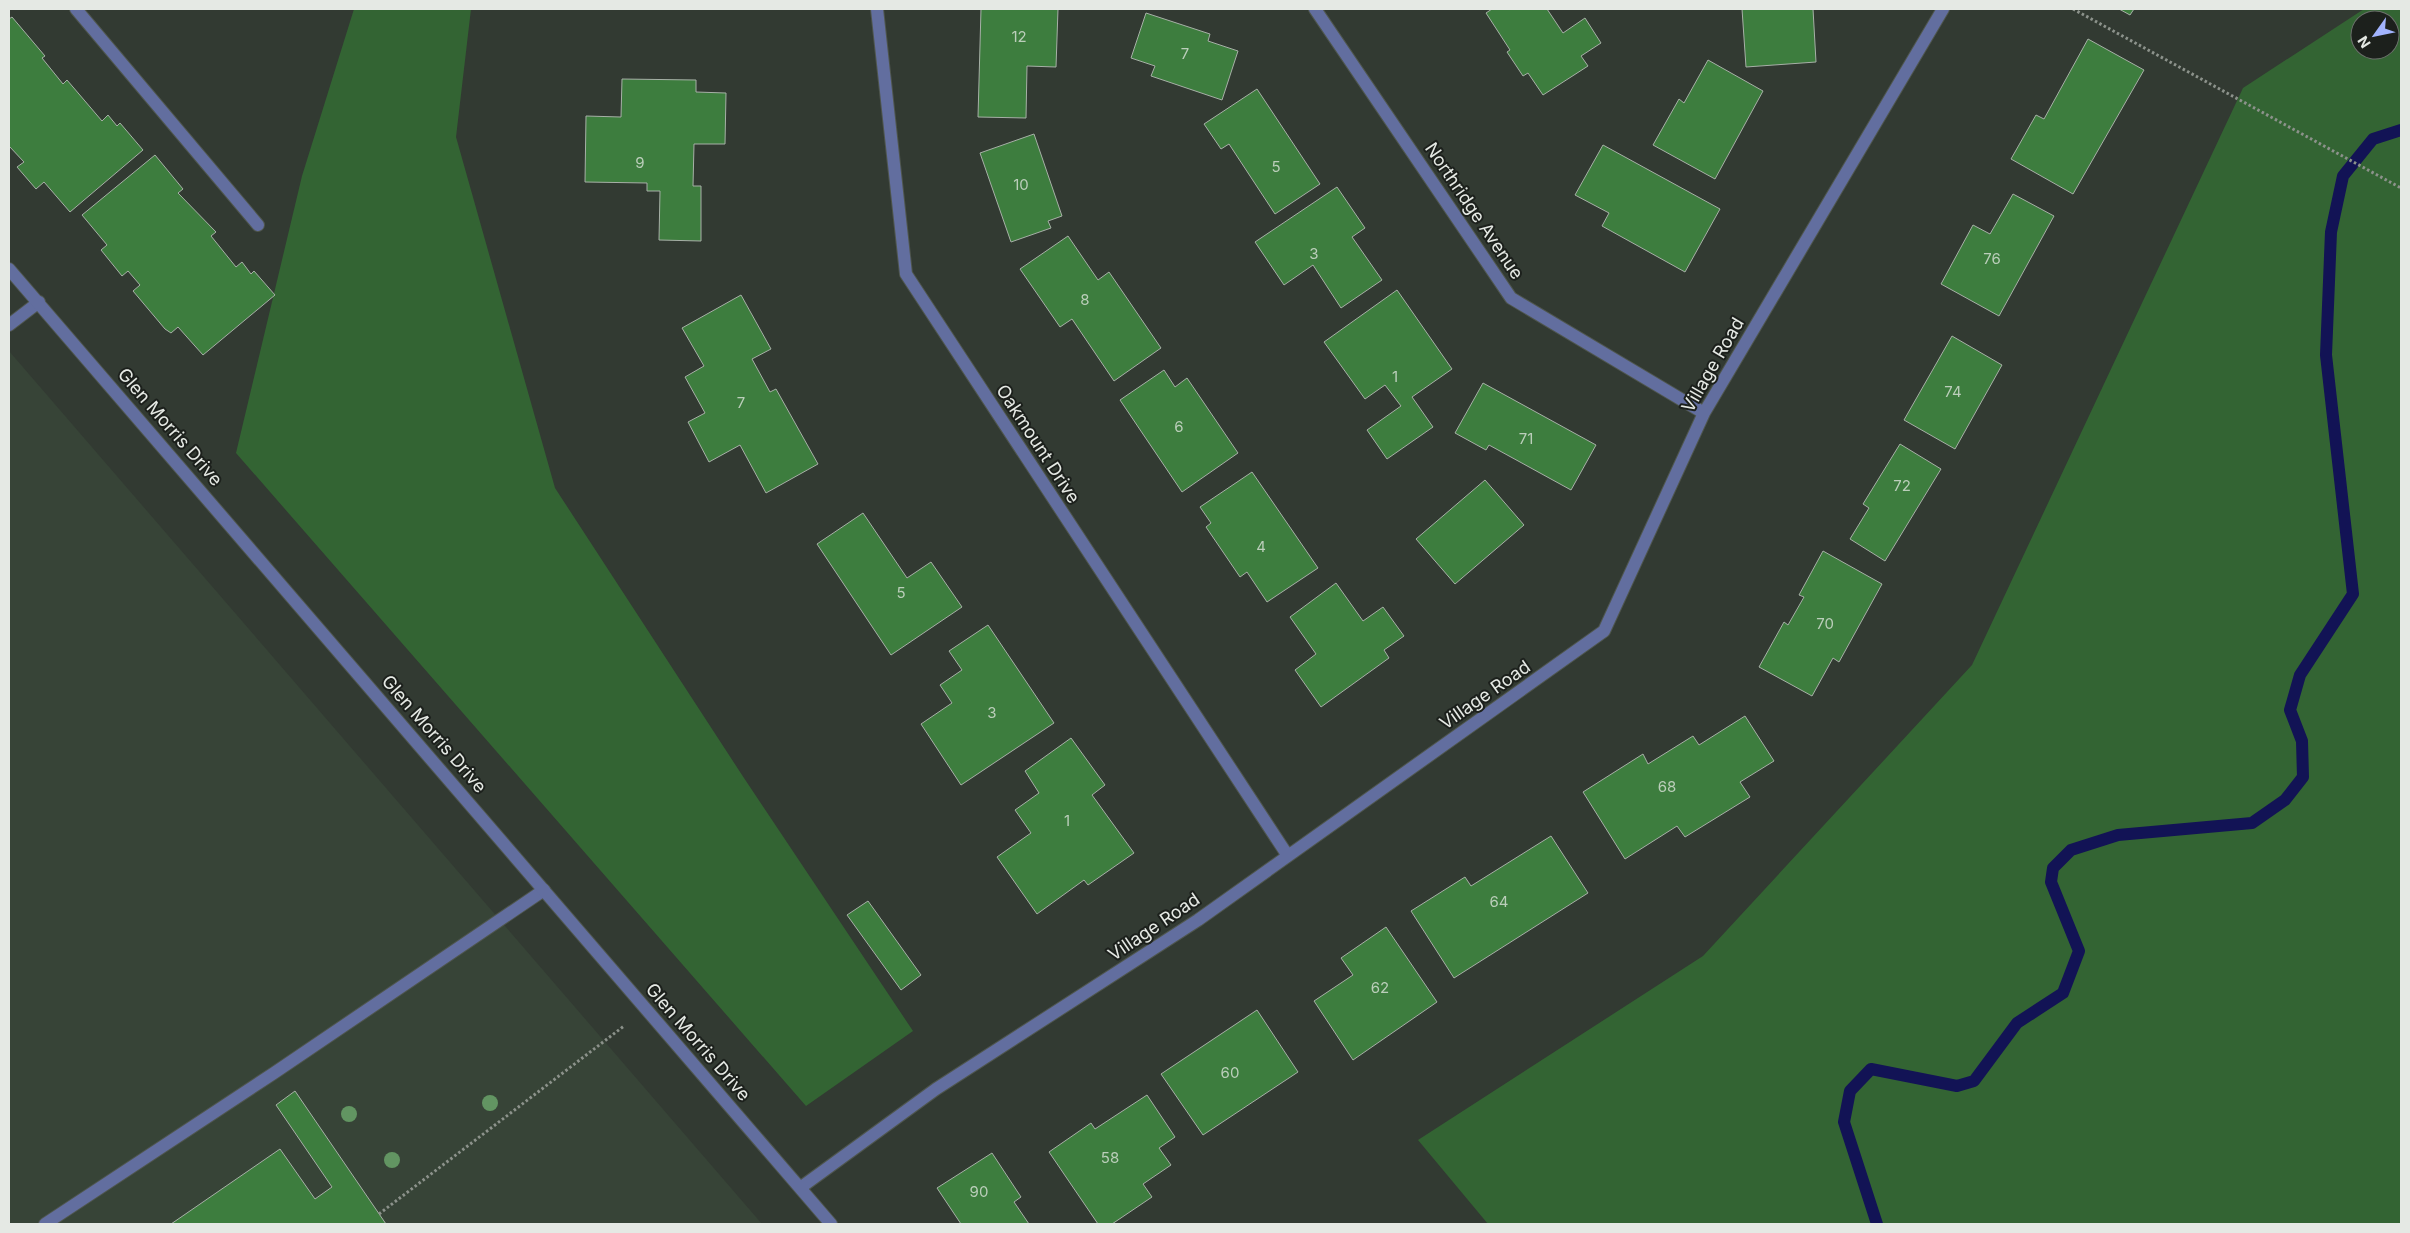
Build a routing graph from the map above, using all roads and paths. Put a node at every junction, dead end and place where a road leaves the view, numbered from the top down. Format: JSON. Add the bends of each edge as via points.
{"nodes":[{"id":1,"x":76,"y":9,"type":"edge"},
{"id":2,"x":877,"y":9,"type":"edge"},
{"id":3,"x":1315,"y":9,"type":"edge"},
{"id":4,"x":1943,"y":9,"type":"edge"},
{"id":5,"x":2073,"y":9,"type":"edge"},
{"id":6,"x":2401,"y":188,"type":"edge"},
{"id":7,"x":258,"y":225,"type":"dead end"},
{"id":8,"x":9,"y":269,"type":"edge"},
{"id":9,"x":39,"y":302,"type":"junction"},
{"id":10,"x":9,"y":325,"type":"edge"},
{"id":11,"x":1704,"y":414,"type":"junction"},
{"id":12,"x":1288,"y":856,"type":"junction"},
{"id":13,"x":544,"y":890,"type":"junction"},
{"id":14,"x":646,"y":1009,"type":"junction"},
{"id":15,"x":800,"y":1188,"type":"junction"},
{"id":16,"x":379,"y":1214,"type":"dead end"},
{"id":17,"x":44,"y":1224,"type":"edge"},
{"id":18,"x":831,"y":1224,"type":"edge"}],
"edges":[{"from":1,"to":7,"type":"street"},
{"from":2,"to":12,"type":"street","name":"Oakmount Drive","via":[[906,274]]},
{"from":3,"to":11,"type":"street","name":"Northridge Avenue","via":[[1511,298]]},
{"from":4,"to":11,"type":"street","name":"Village Road"},
{"from":5,"to":6,"type":"path"},
{"from":8,"to":9,"type":"street","name":"Glen Morris Drive"},
{"from":9,"to":10,"type":"street"},
{"from":9,"to":13,"type":"street","name":"Glen Morris Drive"},
{"from":11,"to":12,"type":"street","name":"Village Road","via":[[1604,631]]},
{"from":12,"to":15,"type":"street","name":"Village Road","via":[[1181,931],[936,1090]]},
{"from":13,"to":14,"type":"street","name":"Glen Morris Drive"},
{"from":13,"to":17,"type":"street"},
{"from":14,"to":15,"type":"street","name":"Glen Morris Drive"},
{"from":14,"to":16,"type":"path"},
{"from":15,"to":18,"type":"street","name":"Glen Morris Drive"}]}
